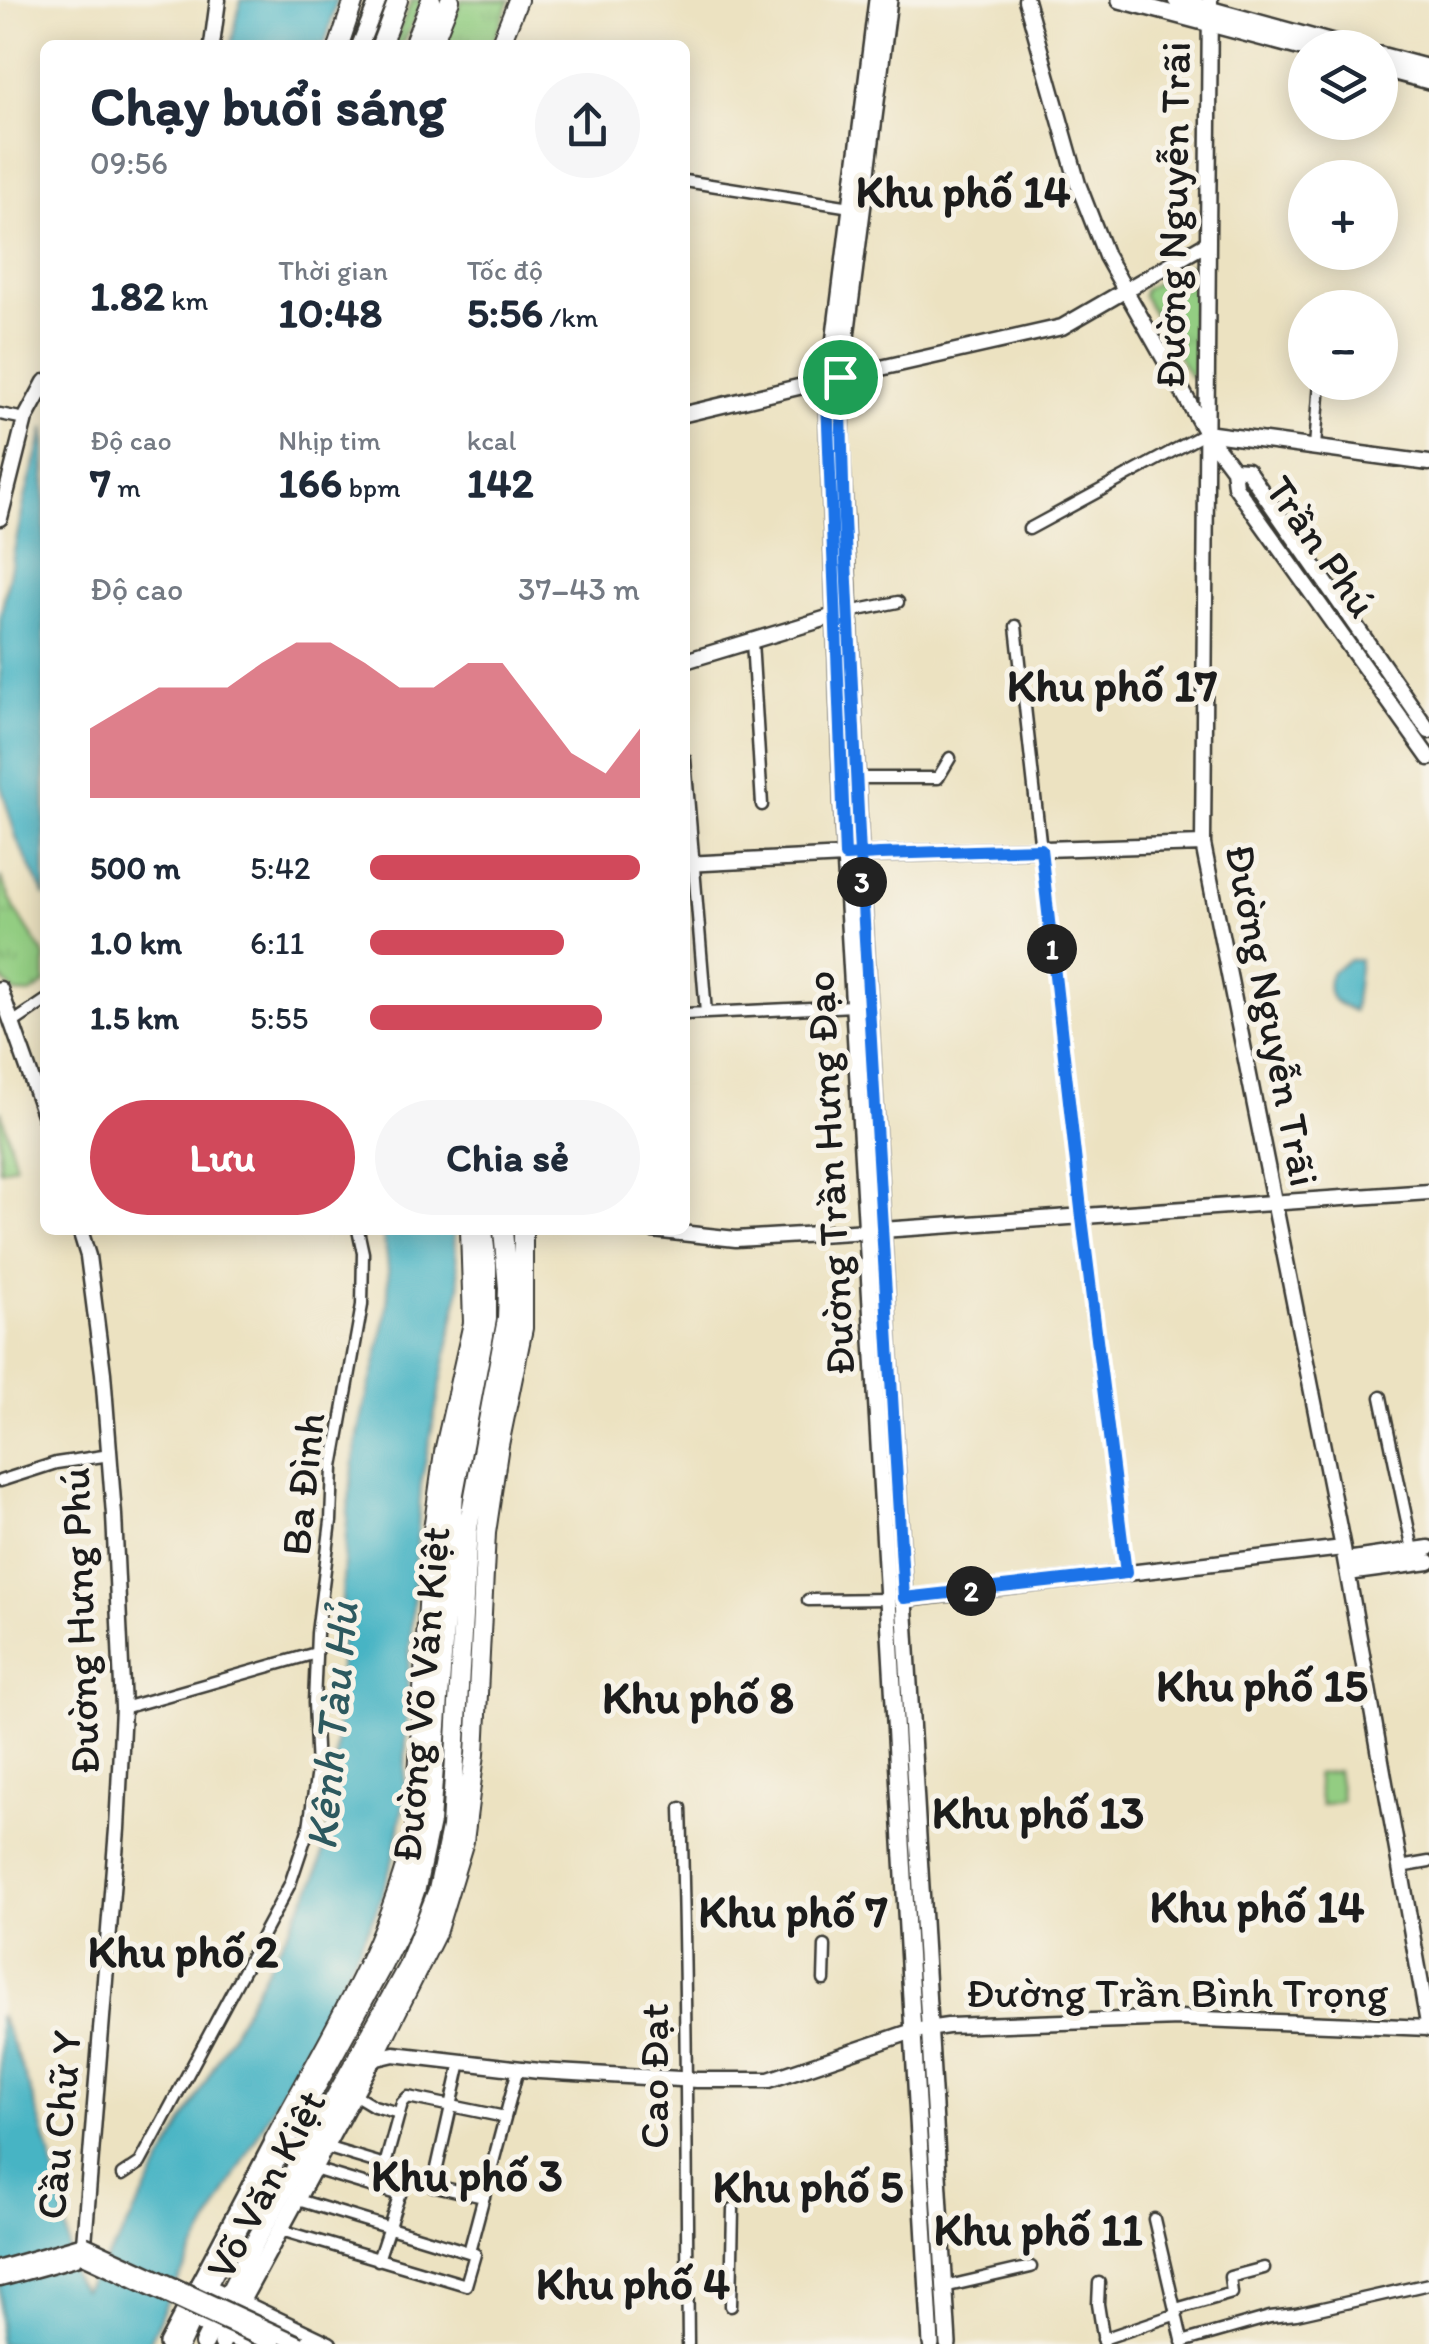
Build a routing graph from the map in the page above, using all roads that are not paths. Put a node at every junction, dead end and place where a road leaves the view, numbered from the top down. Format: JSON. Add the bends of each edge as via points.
{"nodes":[{"id":1,"x":218,"y":0,"type":"edge"},
{"id":2,"x":354,"y":0,"type":"edge"},
{"id":3,"x":378,"y":0,"type":"edge"},
{"id":4,"x":398,"y":0,"type":"edge"},
{"id":5,"x":431,"y":0,"type":"edge"},
{"id":6,"x":450,"y":0,"type":"edge"},
{"id":7,"x":518,"y":0,"type":"edge"},
{"id":8,"x":878,"y":0,"type":"edge"},
{"id":9,"x":889,"y":0,"type":"edge"},
{"id":10,"x":1026,"y":0,"type":"edge"},
{"id":11,"x":1120,"y":0,"type":"edge"},
{"id":12,"x":1176,"y":0,"type":"edge"},
{"id":13,"x":1210,"y":11,"type":"edge"},
{"id":14,"x":1288,"y":31,"type":"edge"},
{"id":15,"x":213,"y":40,"type":"edge"},
{"id":16,"x":341,"y":40,"type":"edge"},
{"id":17,"x":362,"y":40,"type":"edge"},
{"id":18,"x":383,"y":40,"type":"edge"},
{"id":19,"x":415,"y":40,"type":"edge"},
{"id":20,"x":434,"y":40,"type":"edge"},
{"id":21,"x":502,"y":40,"type":"edge"},
{"id":22,"x":1288,"y":42,"type":"edge"},
{"id":23,"x":1398,"y":64,"type":"edge"},
{"id":24,"x":1429,"y":68,"type":"edge"},
{"id":25,"x":1398,"y":69,"type":"edge"},
{"id":26,"x":1429,"y":81,"type":"edge"},
{"id":27,"x":690,"y":183,"type":"edge"},
{"id":28,"x":856,"y":208,"type":"junction"},
{"id":29,"x":1207,"y":242,"type":"junction"},
{"id":30,"x":1124,"y":292,"type":"junction"},
{"id":31,"x":834,"y":379,"type":"junction"},
{"id":32,"x":40,"y":391,"type":"edge"},
{"id":33,"x":1319,"y":400,"type":"edge"},
{"id":34,"x":690,"y":413,"type":"edge"},
{"id":35,"x":0,"y":414,"type":"edge"},
{"id":36,"x":25,"y":419,"type":"junction"},
{"id":37,"x":1206,"y":434,"type":"junction"},
{"id":38,"x":1315,"y":447,"type":"junction"},
{"id":39,"x":1429,"y":463,"type":"edge"},
{"id":40,"x":0,"y":518,"type":"edge"},
{"id":41,"x":1029,"y":529,"type":"dead end"},
{"id":42,"x":898,"y":602,"type":"dead end"},
{"id":43,"x":842,"y":614,"type":"junction"},
{"id":44,"x":1016,"y":626,"type":"dead end"},
{"id":45,"x":752,"y":641,"type":"junction"},
{"id":46,"x":690,"y":659,"type":"edge"},
{"id":47,"x":1393,"y":694,"type":"junction"},
{"id":48,"x":1429,"y":731,"type":"edge"},
{"id":49,"x":950,"y":758,"type":"dead end"},
{"id":50,"x":1429,"y":758,"type":"edge"},
{"id":51,"x":856,"y":778,"type":"junction"},
{"id":52,"x":762,"y":806,"type":"dead end"},
{"id":53,"x":1202,"y":844,"type":"junction"},
{"id":54,"x":1041,"y":849,"type":"junction"},
{"id":55,"x":853,"y":856,"type":"junction"},
{"id":56,"x":690,"y":864,"type":"edge"},
{"id":57,"x":690,"y":873,"type":"edge"},
{"id":58,"x":0,"y":988,"type":"edge"},
{"id":59,"x":40,"y":1006,"type":"edge"},
{"id":60,"x":862,"y":1006,"type":"junction"},
{"id":61,"x":706,"y":1013,"type":"junction"},
{"id":62,"x":690,"y":1014,"type":"edge"},
{"id":63,"x":14,"y":1022,"type":"junction"},
{"id":64,"x":40,"y":1101,"type":"edge"},
{"id":65,"x":1429,"y":1192,"type":"edge"},
{"id":66,"x":1274,"y":1202,"type":"junction"},
{"id":67,"x":1082,"y":1218,"type":"junction"},
{"id":68,"x":875,"y":1230,"type":"junction"},
{"id":69,"x":690,"y":1234,"type":"edge"},
{"id":70,"x":81,"y":1235,"type":"edge"},
{"id":71,"x":359,"y":1235,"type":"edge"},
{"id":72,"x":470,"y":1235,"type":"edge"},
{"id":73,"x":484,"y":1235,"type":"edge"},
{"id":74,"x":503,"y":1235,"type":"edge"},
{"id":75,"x":523,"y":1235,"type":"edge"},
{"id":76,"x":1380,"y":1396,"type":"dead end"},
{"id":77,"x":110,"y":1455,"type":"junction"},
{"id":78,"x":0,"y":1481,"type":"edge"},
{"id":79,"x":1429,"y":1548,"type":"edge"},
{"id":80,"x":1413,"y":1550,"type":"junction"},
{"id":81,"x":1346,"y":1560,"type":"junction"},
{"id":82,"x":1429,"y":1562,"type":"edge"},
{"id":83,"x":1126,"y":1573,"type":"junction"},
{"id":84,"x":897,"y":1599,"type":"junction"},
{"id":85,"x":808,"y":1600,"type":"dead end"},
{"id":86,"x":316,"y":1652,"type":"junction"},
{"id":87,"x":123,"y":1708,"type":"junction"},
{"id":88,"x":682,"y":1808,"type":"dead end"},
{"id":89,"x":1429,"y":1862,"type":"edge"},
{"id":90,"x":1400,"y":1867,"type":"junction"},
{"id":91,"x":825,"y":1946,"type":"dead end"},
{"id":92,"x":1422,"y":1949,"type":"edge"},
{"id":93,"x":824,"y":1980,"type":"dead end"},
{"id":94,"x":103,"y":2011,"type":"joint"},
{"id":95,"x":1429,"y":2028,"type":"edge"},
{"id":96,"x":921,"y":2029,"type":"junction"},
{"id":97,"x":389,"y":2046,"type":"junction"},
{"id":98,"x":373,"y":2059,"type":"joint"},
{"id":99,"x":460,"y":2062,"type":"junction"},
{"id":100,"x":518,"y":2069,"type":"junction"},
{"id":101,"x":685,"y":2080,"type":"junction"},
{"id":102,"x":316,"y":2090,"type":"joint"},
{"id":103,"x":354,"y":2094,"type":"junction"},
{"id":104,"x":450,"y":2105,"type":"junction"},
{"id":105,"x":400,"y":2113,"type":"junction"},
{"id":106,"x":505,"y":2117,"type":"junction"},
{"id":107,"x":274,"y":2140,"type":"joint"},
{"id":108,"x":928,"y":2146,"type":"junction"},
{"id":109,"x":326,"y":2147,"type":"junction"},
{"id":110,"x":385,"y":2165,"type":"junction"},
{"id":111,"x":314,"y":2169,"type":"junction"},
{"id":112,"x":122,"y":2175,"type":"dead end"},
{"id":113,"x":400,"y":2178,"type":"junction"},
{"id":114,"x":433,"y":2186,"type":"junction"},
{"id":115,"x":400,"y":2194,"type":"junction"},
{"id":116,"x":484,"y":2198,"type":"junction"},
{"id":117,"x":298,"y":2200,"type":"junction"},
{"id":118,"x":733,"y":2209,"type":"dead end"},
{"id":119,"x":1154,"y":2219,"type":"dead end"},
{"id":120,"x":390,"y":2228,"type":"junction"},
{"id":121,"x":281,"y":2230,"type":"junction"},
{"id":122,"x":83,"y":2250,"type":"junction"},
{"id":123,"x":472,"y":2253,"type":"junction"},
{"id":124,"x":378,"y":2260,"type":"junction"},
{"id":125,"x":1030,"y":2267,"type":"dead end"},
{"id":126,"x":0,"y":2268,"type":"edge"},
{"id":127,"x":1264,"y":2268,"type":"dead end"},
{"id":128,"x":0,"y":2280,"type":"edge"},
{"id":129,"x":202,"y":2283,"type":"junction"},
{"id":130,"x":1098,"y":2283,"type":"dead end"},
{"id":131,"x":1429,"y":2284,"type":"edge"},
{"id":132,"x":944,"y":2286,"type":"junction"},
{"id":133,"x":234,"y":2299,"type":"junction"},
{"id":134,"x":731,"y":2306,"type":"dead end"},
{"id":135,"x":1176,"y":2311,"type":"junction"},
{"id":136,"x":185,"y":2317,"type":"junction"},
{"id":137,"x":215,"y":2337,"type":"edge"},
{"id":138,"x":302,"y":2338,"type":"edge"},
{"id":139,"x":1104,"y":2342,"type":"edge"},
{"id":140,"x":1182,"y":2343,"type":"edge"},
{"id":141,"x":167,"y":2344,"type":"edge"},
{"id":142,"x":180,"y":2344,"type":"edge"},
{"id":143,"x":246,"y":2344,"type":"edge"},
{"id":144,"x":273,"y":2344,"type":"edge"},
{"id":145,"x":330,"y":2344,"type":"edge"},
{"id":146,"x":688,"y":2344,"type":"edge"},
{"id":147,"x":931,"y":2344,"type":"edge"},
{"id":148,"x":948,"y":2344,"type":"edge"}],
"edges":[{"from":1,"to":15,"type":"main road"},
{"from":2,"to":16,"type":"highway"},
{"from":3,"to":17,"type":"main road"},
{"from":4,"to":18,"type":"highway"},
{"from":5,"to":19,"type":"highway"},
{"from":6,"to":20,"type":"highway"},
{"from":7,"to":21,"type":"highway"},
{"from":8,"to":28,"type":"main road","name":"Đường Trần Hưng Đạo"},
{"from":9,"to":28,"type":"main road","name":"Đường Trần Hưng Đạo"},
{"from":10,"to":30,"type":"main road","name":"Trần Phú","via":[[1078,184]]},
{"from":11,"to":13,"type":"main road"},
{"from":12,"to":13,"type":"main road"},
{"from":13,"to":14,"type":"main road"},
{"from":13,"to":22,"type":"main road"},
{"from":13,"to":29,"type":"main road","name":"Đường Nguyễn Trãi"},
{"from":23,"to":24,"type":"main road"},
{"from":25,"to":26,"type":"main road"},
{"from":27,"to":28,"type":"street"},
{"from":28,"to":31,"type":"main road","name":"Đường Trần Hưng Đạo"},
{"from":29,"to":30,"type":"main road"},
{"from":29,"to":37,"type":"main road","name":"Đường Nguyễn Trãi"},
{"from":30,"to":31,"type":"main road","via":[[1062,326]]},
{"from":30,"to":37,"type":"main road","name":"Trần Phú"},
{"from":31,"to":34,"type":"main road"},
{"from":31,"to":43,"type":"main road","name":"Đường Trần Hưng Đạo"},
{"from":32,"to":36,"type":"main road"},
{"from":33,"to":38,"type":"street"},
{"from":35,"to":36,"type":"street"},
{"from":36,"to":40,"type":"main road"},
{"from":37,"to":38,"type":"main road"},
{"from":37,"to":41,"type":"street"},
{"from":37,"to":47,"type":"main road","name":"Trần Phú","via":[[1233,469],[1235,486]]},
{"from":37,"to":53,"type":"main road","name":"Đường Nguyễn Trãi"},
{"from":38,"to":39,"type":"main road"},
{"from":42,"to":43,"type":"street"},
{"from":43,"to":45,"type":"main road"},
{"from":43,"to":51,"type":"main road","name":"Đường Trần Hưng Đạo"},
{"from":43,"to":55,"type":"main road","name":"Đường Trần Hưng Đạo"},
{"from":44,"to":54,"type":"street"},
{"from":45,"to":46,"type":"main road"},
{"from":45,"to":52,"type":"street"},
{"from":47,"to":48,"type":"main road","name":"Trần Phú"},
{"from":47,"to":50,"type":"main road","name":"Trần Phú"},
{"from":49,"to":51,"type":"street","via":[[938,778]]},
{"from":51,"to":55,"type":"main road","name":"Đường Trần Hưng Đạo"},
{"from":53,"to":54,"type":"main road"},
{"from":53,"to":66,"type":"main road","name":"Đường Nguyễn Trãi"},
{"from":54,"to":55,"type":"main road"},
{"from":54,"to":67,"type":"street"},
{"from":55,"to":56,"type":"main road"},
{"from":55,"to":60,"type":"main road","name":"Đường Trần Hưng Đạo"},
{"from":57,"to":61,"type":"street"},
{"from":58,"to":63,"type":"main road"},
{"from":59,"to":63,"type":"street"},
{"from":60,"to":61,"type":"street"},
{"from":60,"to":68,"type":"main road","name":"Đường Trần Hưng Đạo"},
{"from":61,"to":62,"type":"street"},
{"from":63,"to":64,"type":"main road"},
{"from":65,"to":66,"type":"main road"},
{"from":66,"to":67,"type":"main road"},
{"from":66,"to":81,"type":"main road","name":"Đường Nguyễn Trãi"},
{"from":67,"to":68,"type":"main road"},
{"from":67,"to":83,"type":"street"},
{"from":68,"to":69,"type":"main road","via":[[736,1238]]},
{"from":68,"to":84,"type":"main road","name":"Đường Trần Hưng Đạo"},
{"from":70,"to":77,"type":"main road","name":"Đường Hưng Phú"},
{"from":71,"to":86,"type":"street","name":"Ba Đình","via":[[362,1305],[333,1467]]},
{"from":72,"to":107,"type":"highway","name":"Đường Võ Văn Kiệt","via":[[473,1322],[432,1537],[416,1828],[374,1952]]},
{"from":73,"to":102,"type":"highway","name":"Đường Võ Văn Kiệt","via":[[486,1319],[454,1494],[424,1856],[394,1943]]},
{"from":74,"to":133,"type":"highway","name":"Đường Võ Văn Kiệt","via":[[507,1319],[468,1528],[452,1810],[442,1875],[407,1968]]},
{"from":75,"to":97,"type":"highway","name":"Đường Võ Văn Kiệt","via":[[523,1328],[486,1533],[464,1841],[436,1933]]},
{"from":76,"to":80,"type":"street"},
{"from":77,"to":78,"type":"street","via":[[56,1462]]},
{"from":77,"to":87,"type":"main road","name":"Đường Hưng Phú"},
{"from":79,"to":80,"type":"main road"},
{"from":80,"to":81,"type":"main road"},
{"from":81,"to":82,"type":"main road"},
{"from":81,"to":83,"type":"main road"},
{"from":81,"to":90,"type":"main road","name":"Đường Nguyễn Trãi"},
{"from":83,"to":84,"type":"main road"},
{"from":84,"to":85,"type":"street"},
{"from":84,"to":96,"type":"main road","name":"Đường Trần Hưng Đạo"},
{"from":86,"to":87,"type":"street"},
{"from":86,"to":112,"type":"street","name":"Ba Đình","via":[[315,1792],[290,1884],[140,2162]]},
{"from":87,"to":94,"type":"main road","name":"Đường Hưng Phú"},
{"from":88,"to":101,"type":"street","name":"Cao Đạt"},
{"from":89,"to":90,"type":"street"},
{"from":90,"to":92,"type":"main road","name":"Đường Nguyễn Trãi"},
{"from":91,"to":93,"type":"street"},
{"from":92,"to":95,"type":"main road","name":"Đường Nguyễn Trãi"},
{"from":94,"to":122,"type":"main road","name":"Cầu Chữ Y"},
{"from":95,"to":96,"type":"main road","name":"Đường Trần Bình Trọng","via":[[1179,2018]]},
{"from":96,"to":101,"type":"main road","name":"Đường Trần Bình Trọng","via":[[778,2079]]},
{"from":96,"to":108,"type":"main road","name":"Đường Trần Hưng Đạo"},
{"from":97,"to":98,"type":"highway","name":"Đường Võ Văn Kiệt"},
{"from":97,"to":99,"type":"main road","name":"Đường Trần Bình Trọng"},
{"from":98,"to":103,"type":"main road","name":"Võ Văn Kiệt"},
{"from":99,"to":100,"type":"main road","name":"Đường Trần Bình Trọng"},
{"from":99,"to":104,"type":"street"},
{"from":100,"to":101,"type":"main road","name":"Đường Trần Bình Trọng"},
{"from":100,"to":106,"type":"street"},
{"from":101,"to":146,"type":"street","name":"Cao Đạt"},
{"from":102,"to":129,"type":"highway","name":"Võ Văn Kiệt"},
{"from":103,"to":105,"type":"street"},
{"from":103,"to":109,"type":"main road","name":"Võ Văn Kiệt"},
{"from":104,"to":105,"type":"street","via":[[408,2097]]},
{"from":104,"to":106,"type":"street"},
{"from":104,"to":114,"type":"street"},
{"from":105,"to":110,"type":"street"},
{"from":106,"to":116,"type":"street"},
{"from":107,"to":129,"type":"main road","name":"Võ Văn Kiệt"},
{"from":108,"to":132,"type":"main road","name":"Đường Trần Hưng Đạo"},
{"from":108,"to":147,"type":"main road","name":"Đường Trần Hưng Đạo"},
{"from":109,"to":110,"type":"street"},
{"from":109,"to":111,"type":"main road","name":"Võ Văn Kiệt"},
{"from":110,"to":113,"type":"street"},
{"from":111,"to":115,"type":"street"},
{"from":111,"to":117,"type":"main road","name":"Võ Văn Kiệt"},
{"from":113,"to":114,"type":"street"},
{"from":113,"to":115,"type":"street"},
{"from":114,"to":116,"type":"street"},
{"from":115,"to":120,"type":"street"},
{"from":116,"to":123,"type":"street"},
{"from":117,"to":120,"type":"street"},
{"from":117,"to":121,"type":"main road","name":"Võ Văn Kiệt"},
{"from":118,"to":134,"type":"street"},
{"from":119,"to":135,"type":"street"},
{"from":120,"to":123,"type":"street"},
{"from":120,"to":124,"type":"street"},
{"from":121,"to":124,"type":"street"},
{"from":121,"to":133,"type":"main road","name":"Võ Văn Kiệt"},
{"from":122,"to":126,"type":"main road","name":"Cầu Chữ Y"},
{"from":122,"to":128,"type":"main road","name":"Cầu Chữ Y"},
{"from":122,"to":138,"type":"main road","name":"Cầu Chữ Y","bridge":true},
{"from":122,"to":144,"type":"main road","name":"Cầu Chữ Y","bridge":true},
{"from":123,"to":124,"type":"street","via":[[466,2284]]},
{"from":125,"to":132,"type":"street"},
{"from":127,"to":135,"type":"street","via":[[1230,2277],[1232,2292]]},
{"from":129,"to":133,"type":"main road"},
{"from":129,"to":136,"type":"highway","name":"Võ Văn Kiệt"},
{"from":130,"to":139,"type":"street"},
{"from":131,"to":140,"type":"street"},
{"from":132,"to":148,"type":"main road","name":"Đường Trần Hưng Đạo"},
{"from":133,"to":137,"type":"highway","name":"Võ Văn Kiệt"},
{"from":133,"to":138,"type":"main road"},
{"from":135,"to":139,"type":"street"},
{"from":135,"to":140,"type":"street"},
{"from":136,"to":137,"type":"main road"},
{"from":136,"to":141,"type":"main road","name":"Võ Văn Kiệt"},
{"from":136,"to":142,"type":"highway","name":"Võ Văn Kiệt"},
{"from":137,"to":143,"type":"main road"},
{"from":138,"to":145,"type":"main road"}]}
